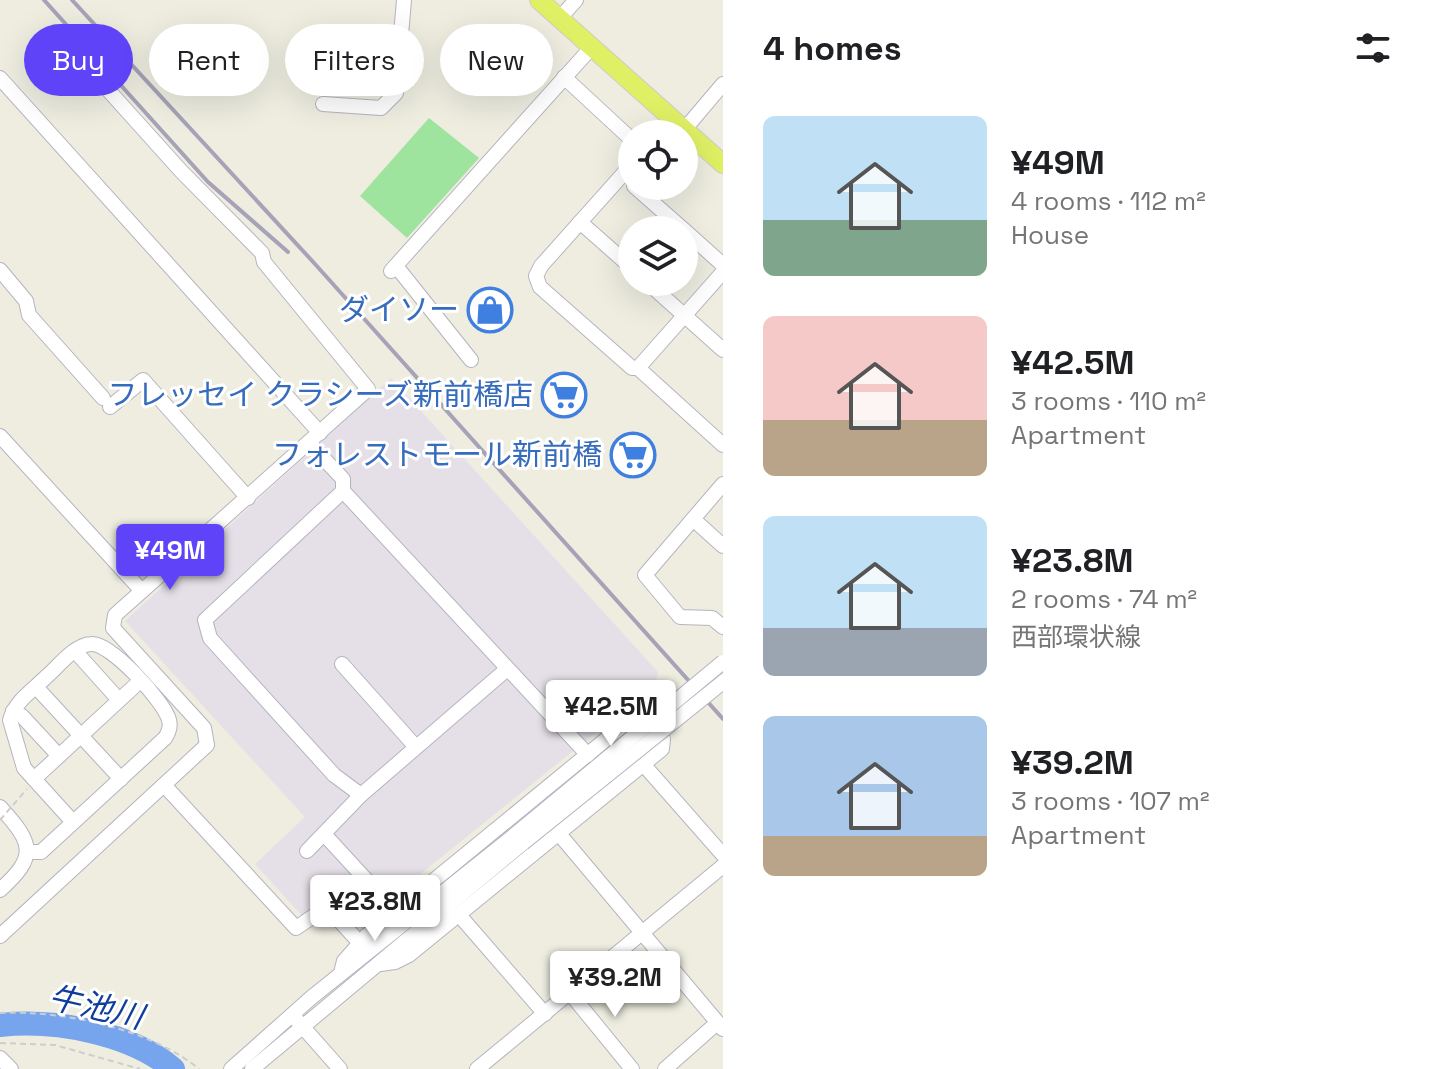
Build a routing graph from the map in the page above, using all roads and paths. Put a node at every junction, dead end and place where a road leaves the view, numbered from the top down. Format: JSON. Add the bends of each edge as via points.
{"nodes":[{"id":1,"x":404,"y":0,"type":"edge"},
{"id":2,"x":539,"y":0,"type":"edge"},
{"id":3,"x":576,"y":0,"type":"edge"},
{"id":4,"x":559,"y":19,"type":"junction"},
{"id":5,"x":591,"y":48,"type":"junction"},
{"id":6,"x":564,"y":77,"type":"junction"},
{"id":7,"x":0,"y":78,"type":"edge"},
{"id":8,"x":723,"y":84,"type":"edge"},
{"id":9,"x":114,"y":96,"type":"edge"},
{"id":10,"x":323,"y":104,"type":"dead end"},
{"id":11,"x":664,"y":120,"type":"edge"},
{"id":12,"x":681,"y":120,"type":"edge"},
{"id":13,"x":618,"y":127,"type":"edge"},
{"id":14,"x":698,"y":146,"type":"edge"},
{"id":15,"x":723,"y":164,"type":"edge"},
{"id":16,"x":618,"y":188,"type":"edge"},
{"id":17,"x":653,"y":200,"type":"edge"},
{"id":18,"x":670,"y":216,"type":"edge"},
{"id":19,"x":580,"y":222,"type":"junction"},
{"id":20,"x":698,"y":243,"type":"edge"},
{"id":21,"x":618,"y":256,"type":"edge"},
{"id":22,"x":723,"y":265,"type":"edge"},
{"id":23,"x":0,"y":270,"type":"edge"},
{"id":24,"x":723,"y":272,"type":"edge"},
{"id":25,"x":663,"y":296,"type":"edge"},
{"id":26,"x":685,"y":315,"type":"junction"},
{"id":27,"x":723,"y":350,"type":"edge"},
{"id":28,"x":471,"y":360,"type":"dead end"},
{"id":29,"x":638,"y":368,"type":"junction"},
{"id":30,"x":0,"y":436,"type":"edge"},
{"id":31,"x":314,"y":438,"type":"junction"},
{"id":32,"x":723,"y":445,"type":"edge"},
{"id":33,"x":723,"y":484,"type":"edge"},
{"id":34,"x":343,"y":491,"type":"junction"},
{"id":35,"x":248,"y":498,"type":"junction"},
{"id":36,"x":718,"y":501,"type":"edge"},
{"id":37,"x":693,"y":519,"type":"junction"},
{"id":38,"x":723,"y":546,"type":"edge"},
{"id":39,"x":142,"y":591,"type":"junction"},
{"id":40,"x":723,"y":627,"type":"edge"},
{"id":41,"x":75,"y":651,"type":"junction"},
{"id":42,"x":723,"y":662,"type":"edge"},
{"id":43,"x":342,"y":664,"type":"dead end"},
{"id":44,"x":507,"y":669,"type":"junction"},
{"id":45,"x":140,"y":681,"type":"junction"},
{"id":46,"x":723,"y":682,"type":"edge"},
{"id":47,"x":36,"y":687,"type":"junction"},
{"id":48,"x":119,"y":700,"type":"junction"},
{"id":49,"x":13,"y":711,"type":"junction"},
{"id":50,"x":81,"y":735,"type":"junction"},
{"id":51,"x":415,"y":746,"type":"junction"},
{"id":52,"x":588,"y":755,"type":"junction"},
{"id":53,"x":59,"y":756,"type":"junction"},
{"id":54,"x":643,"y":764,"type":"junction"},
{"id":55,"x":121,"y":779,"type":"junction"},
{"id":56,"x":30,"y":784,"type":"junction"},
{"id":57,"x":164,"y":785,"type":"junction"},
{"id":58,"x":361,"y":795,"type":"junction"},
{"id":59,"x":0,"y":807,"type":"edge"},
{"id":60,"x":0,"y":820,"type":"edge"},
{"id":61,"x":73,"y":822,"type":"junction"},
{"id":62,"x":324,"y":834,"type":"junction"},
{"id":63,"x":560,"y":835,"type":"junction"},
{"id":64,"x":520,"y":838,"type":"junction"},
{"id":65,"x":307,"y":851,"type":"dead end"},
{"id":66,"x":27,"y":852,"type":"junction"},
{"id":67,"x":723,"y":855,"type":"edge"},
{"id":68,"x":723,"y":866,"type":"edge"},
{"id":69,"x":369,"y":883,"type":"dead end"},
{"id":70,"x":0,"y":890,"type":"edge"},
{"id":71,"x":460,"y":916,"type":"junction"},
{"id":72,"x":642,"y":933,"type":"junction"},
{"id":73,"x":0,"y":936,"type":"edge"},
{"id":74,"x":359,"y":942,"type":"junction"},
{"id":75,"x":380,"y":964,"type":"junction"},
{"id":76,"x":341,"y":973,"type":"junction"},
{"id":77,"x":570,"y":993,"type":"junction"},
{"id":78,"x":0,"y":1013,"type":"edge"},
{"id":79,"x":545,"y":1014,"type":"junction"},
{"id":80,"x":296,"y":1020,"type":"junction"},
{"id":81,"x":720,"y":1026,"type":"edge"},
{"id":82,"x":0,"y":1043,"type":"edge"},
{"id":83,"x":0,"y":1058,"type":"edge"},
{"id":84,"x":481,"y":1068,"type":"edge"},
{"id":85,"x":11,"y":1069,"type":"edge"},
{"id":86,"x":140,"y":1069,"type":"edge"},
{"id":87,"x":199,"y":1069,"type":"edge"},
{"id":88,"x":231,"y":1069,"type":"edge"},
{"id":89,"x":252,"y":1069,"type":"edge"},
{"id":90,"x":340,"y":1069,"type":"edge"},
{"id":91,"x":632,"y":1069,"type":"edge"},
{"id":92,"x":665,"y":1069,"type":"edge"}],
"edges":[{"from":1,"to":10,"type":"street","via":[[396,93],[381,108]]},
{"from":2,"to":4,"type":"main road"},
{"from":3,"to":4,"type":"street"},
{"from":4,"to":5,"type":"main road"},
{"from":5,"to":6,"type":"street"},
{"from":5,"to":11,"type":"main road"},
{"from":6,"to":13,"type":"street"},
{"from":6,"to":28,"type":"street","via":[[394,268]]},
{"from":7,"to":31,"type":"street"},
{"from":8,"to":12,"type":"street"},
{"from":9,"to":31,"type":"street","via":[[262,253],[368,389]]},
{"from":14,"to":15,"type":"main road"},
{"from":16,"to":19,"type":"street"},
{"from":17,"to":18,"type":"street"},
{"from":19,"to":21,"type":"street"},
{"from":19,"to":29,"type":"street","via":[[541,266],[538,283]]},
{"from":20,"to":22,"type":"street"},
{"from":23,"to":35,"type":"street","via":[[26,301],[29,315],[106,402],[143,380]]},
{"from":24,"to":26,"type":"street"},
{"from":25,"to":26,"type":"street"},
{"from":26,"to":27,"type":"street"},
{"from":26,"to":29,"type":"street"},
{"from":29,"to":32,"type":"street"},
{"from":30,"to":39,"type":"street"},
{"from":31,"to":34,"type":"street","via":[[343,479]]},
{"from":31,"to":35,"type":"street"},
{"from":33,"to":36,"type":"street"},
{"from":34,"to":44,"type":"street"},
{"from":34,"to":58,"type":"street","via":[[205,620],[205,626],[210,638],[334,775]]},
{"from":35,"to":39,"type":"street"},
{"from":36,"to":37,"type":"street"},
{"from":37,"to":38,"type":"street"},
{"from":37,"to":40,"type":"street","via":[[648,569],[646,578],[680,617],[712,618]]},
{"from":39,"to":57,"type":"street","via":[[115,615],[113,628],[209,739]]},
{"from":41,"to":45,"type":"street","via":[[87,644],[105,646]]},
{"from":41,"to":47,"type":"street"},
{"from":41,"to":48,"type":"street"},
{"from":42,"to":64,"type":"street","bridge":true},
{"from":43,"to":51,"type":"street"},
{"from":44,"to":51,"type":"street"},
{"from":44,"to":52,"type":"street"},
{"from":45,"to":48,"type":"street"},
{"from":45,"to":55,"type":"street","via":[[165,711],[170,728]]},
{"from":46,"to":64,"type":"street","bridge":true},
{"from":47,"to":49,"type":"street"},
{"from":47,"to":50,"type":"street"},
{"from":48,"to":50,"type":"street"},
{"from":49,"to":53,"type":"street"},
{"from":49,"to":56,"type":"street","via":[[10,723]]},
{"from":50,"to":53,"type":"street"},
{"from":50,"to":55,"type":"street"},
{"from":51,"to":58,"type":"street"},
{"from":52,"to":54,"type":"street","via":[[640,714],[665,742]]},
{"from":52,"to":74,"type":"street"},
{"from":53,"to":56,"type":"street"},
{"from":54,"to":63,"type":"street"},
{"from":54,"to":67,"type":"street"},
{"from":55,"to":61,"type":"street"},
{"from":56,"to":60,"type":"path","bridge":true},
{"from":56,"to":61,"type":"street"},
{"from":57,"to":73,"type":"street"},
{"from":57,"to":74,"type":"street","via":[[296,928],[327,907]]},
{"from":58,"to":62,"type":"street"},
{"from":59,"to":66,"type":"street","via":[[25,836]]},
{"from":61,"to":66,"type":"street","via":[[41,852]]},
{"from":62,"to":65,"type":"street"},
{"from":62,"to":69,"type":"street"},
{"from":63,"to":71,"type":"street"},
{"from":63,"to":72,"type":"street"},
{"from":64,"to":75,"type":"street"},
{"from":64,"to":76,"type":"street"},
{"from":66,"to":70,"type":"street","via":[[19,873]]},
{"from":68,"to":72,"type":"street"},
{"from":71,"to":75,"type":"street","via":[[403,959]]},
{"from":71,"to":79,"type":"street"},
{"from":72,"to":77,"type":"street"},
{"from":72,"to":81,"type":"street"},
{"from":74,"to":76,"type":"street"},
{"from":75,"to":80,"type":"street"},
{"from":76,"to":80,"type":"street"},
{"from":77,"to":79,"type":"street"},
{"from":77,"to":91,"type":"street"},
{"from":78,"to":87,"type":"path","via":[[55,1016],[143,1036]]},
{"from":79,"to":84,"type":"street"},
{"from":80,"to":88,"type":"street"},
{"from":80,"to":89,"type":"street"},
{"from":80,"to":90,"type":"street"},
{"from":81,"to":92,"type":"street"},
{"from":82,"to":86,"type":"path","via":[[55,1045]]},
{"from":83,"to":85,"type":"street"}]}
